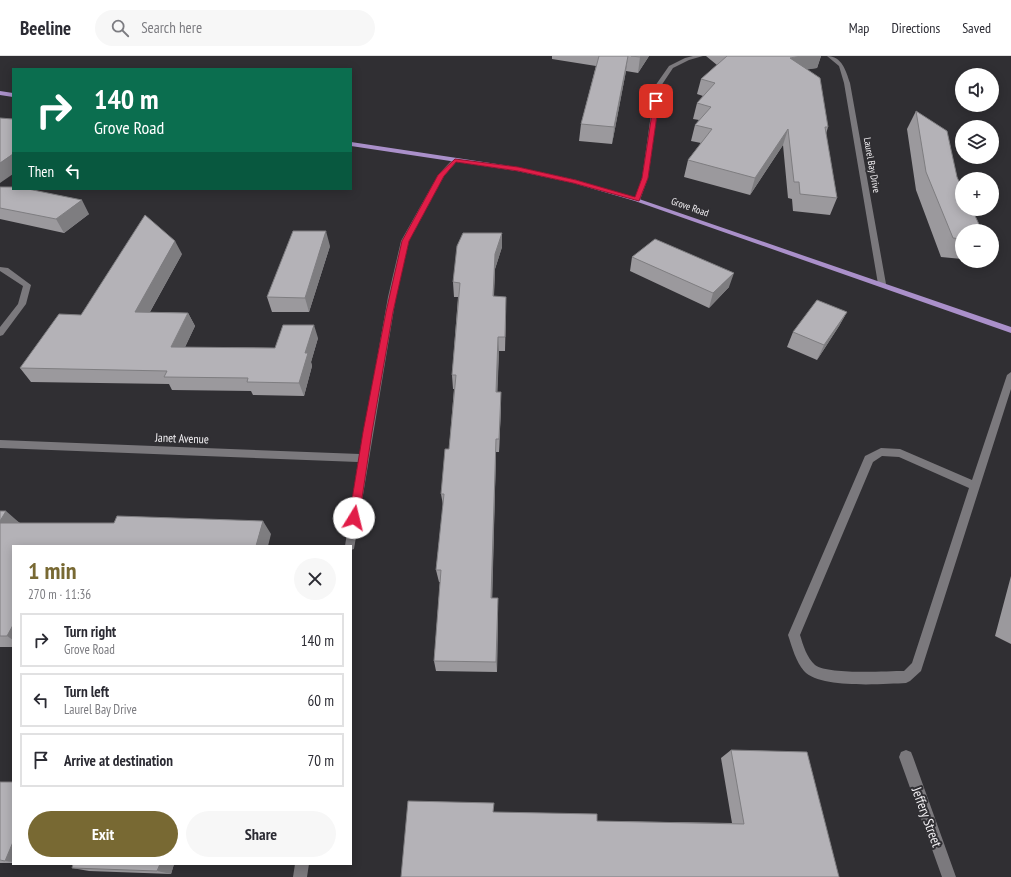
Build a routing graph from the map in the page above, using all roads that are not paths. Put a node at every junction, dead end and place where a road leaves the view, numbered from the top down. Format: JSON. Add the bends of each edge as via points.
{"nodes":[{"id":1,"x":700,"y":56,"type":"edge"},
{"id":2,"x":830,"y":56,"type":"edge"},
{"id":3,"x":0,"y":93,"type":"edge"},
{"id":4,"x":12,"y":95,"type":"edge"},
{"id":5,"x":352,"y":144,"type":"edge"},
{"id":6,"x":455,"y":160,"type":"junction"},
{"id":7,"x":637,"y":200,"type":"junction"},
{"id":8,"x":0,"y":269,"type":"edge"},
{"id":9,"x":882,"y":284,"type":"junction"},
{"id":10,"x":1011,"y":330,"type":"edge"},
{"id":11,"x":0,"y":333,"type":"edge"},
{"id":12,"x":1011,"y":375,"type":"edge"},
{"id":13,"x":0,"y":444,"type":"edge"},
{"id":14,"x":363,"y":458,"type":"junction"},
{"id":15,"x":975,"y":486,"type":"junction"},
{"id":16,"x":350,"y":545,"type":"edge"},
{"id":17,"x":906,"y":757,"type":"dead end"},
{"id":18,"x":302,"y":865,"type":"edge"},
{"id":19,"x":300,"y":877,"type":"edge"},
{"id":20,"x":948,"y":877,"type":"edge"}],
"edges":[{"from":1,"to":7,"type":"street","via":[[671,67],[658,86],[645,178]]},
{"from":2,"to":9,"type":"street","name":"Laurel Bay Drive","via":[[841,65],[847,83]]},
{"from":3,"to":4,"type":"main road"},
{"from":5,"to":6,"type":"main road","name":"Grove Road"},
{"from":6,"to":7,"type":"main road","name":"Grove Road","via":[[518,169],[574,181]]},
{"from":6,"to":14,"type":"street","via":[[441,175],[405,241],[392,297]]},
{"from":7,"to":9,"type":"main road","name":"Grove Road"},
{"from":8,"to":11,"type":"street","via":[[27,285],[22,304]]},
{"from":9,"to":10,"type":"main road","name":"Grove Road"},
{"from":12,"to":15,"type":"street"},
{"from":13,"to":14,"type":"street","name":"Janet Avenue"},
{"from":14,"to":16,"type":"street"},
{"from":15,"to":15,"type":"street","via":[[917,667],[906,677],[830,676],[812,670],[800,652],[794,635],[869,460],[881,452],[900,453]]},
{"from":17,"to":20,"type":"street","name":"Jeffery Street"},
{"from":18,"to":19,"type":"street"}]}
